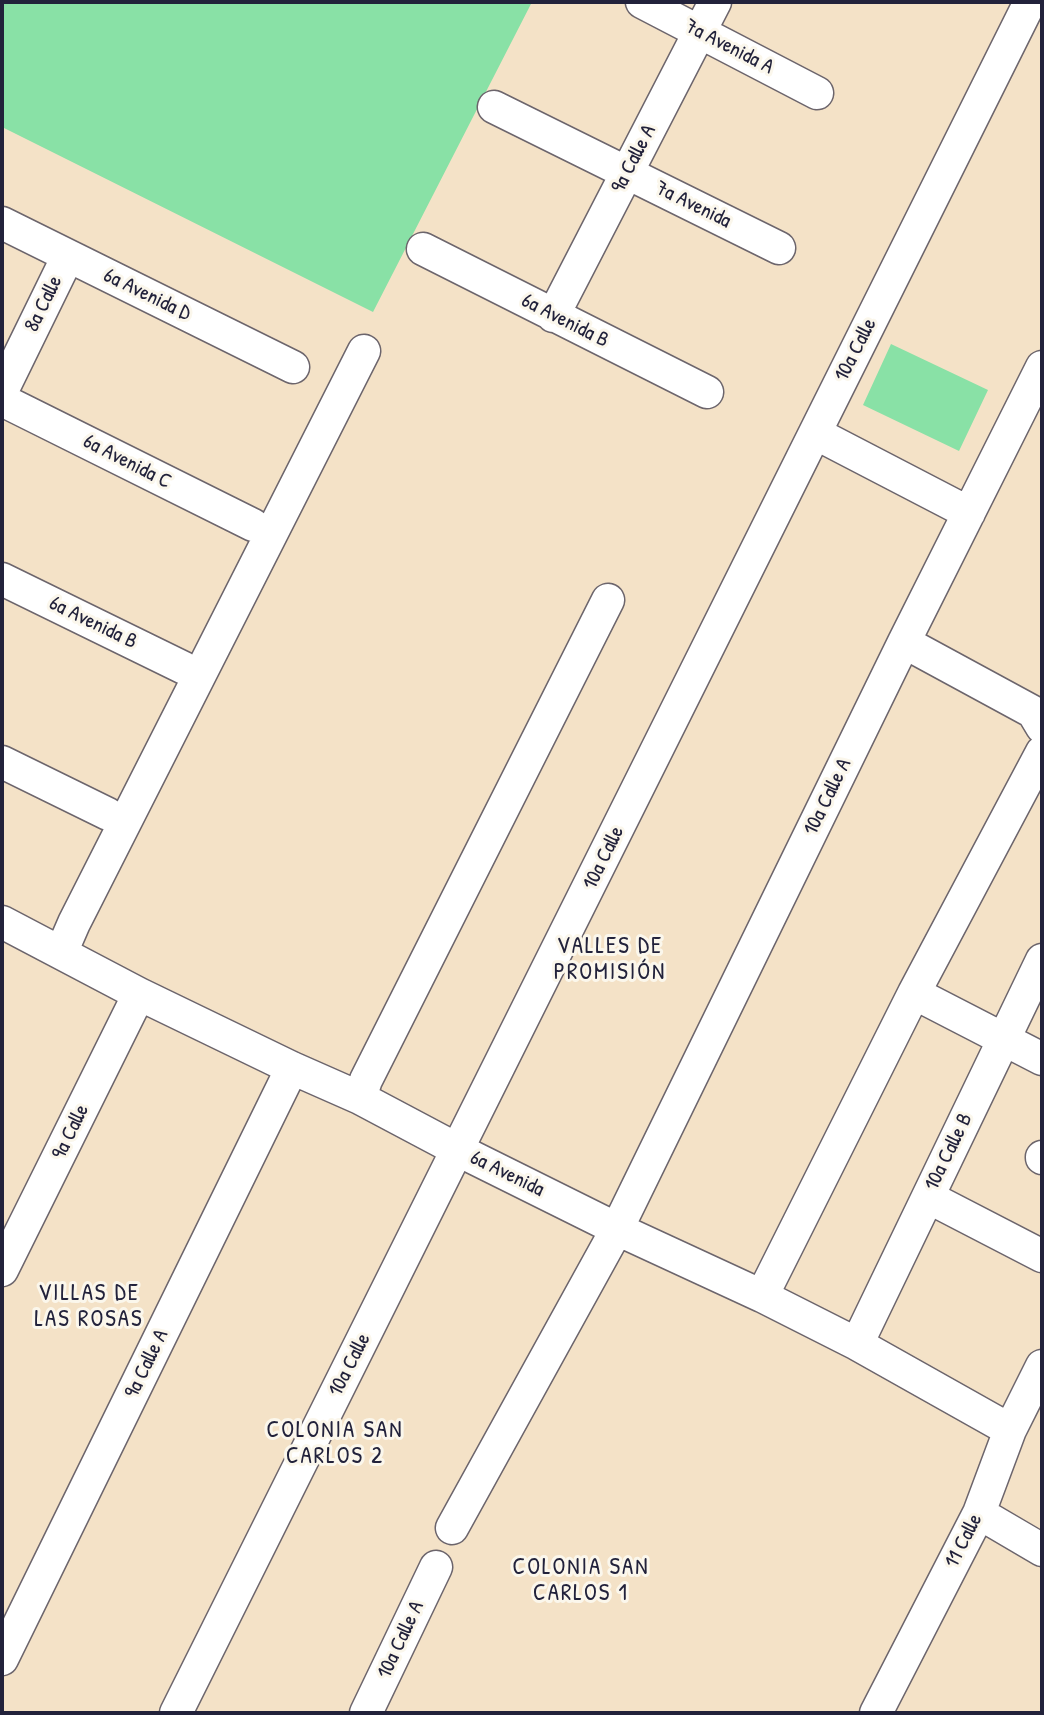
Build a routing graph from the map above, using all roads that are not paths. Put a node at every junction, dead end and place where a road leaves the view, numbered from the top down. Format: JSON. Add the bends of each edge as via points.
{"nodes":[{"id":1,"x":642,"y":2,"type":"edge"},
{"id":2,"x":715,"y":2,"type":"edge"},
{"id":3,"x":1030,"y":2,"type":"edge"},
{"id":4,"x":699,"y":31,"type":"junction"},
{"id":5,"x":817,"y":93,"type":"dead end"},
{"id":6,"x":494,"y":107,"type":"dead end"},
{"id":7,"x":627,"y":172,"type":"junction"},
{"id":8,"x":2,"y":223,"type":"edge"},
{"id":9,"x":779,"y":248,"type":"dead end"},
{"id":10,"x":424,"y":249,"type":"dead end"},
{"id":11,"x":68,"y":256,"type":"junction"},
{"id":12,"x":553,"y":316,"type":"junction"},
{"id":13,"x":364,"y":351,"type":"dead end"},
{"id":14,"x":292,"y":367,"type":"dead end"},
{"id":15,"x":1042,"y":367,"type":"edge"},
{"id":16,"x":2,"y":391,"type":"edge"},
{"id":17,"x":707,"y":392,"type":"dead end"},
{"id":18,"x":2,"y":400,"type":"edge"},
{"id":19,"x":815,"y":433,"type":"junction"},
{"id":20,"x":969,"y":513,"type":"junction"},
{"id":21,"x":253,"y":525,"type":"dead end"},
{"id":22,"x":2,"y":579,"type":"edge"},
{"id":23,"x":608,"y":600,"type":"dead end"},
{"id":24,"x":904,"y":642,"type":"junction"},
{"id":25,"x":184,"y":668,"type":"dead end"},
{"id":26,"x":1042,"y":727,"type":"edge"},
{"id":27,"x":1042,"y":752,"type":"edge"},
{"id":28,"x":2,"y":762,"type":"edge"},
{"id":29,"x":108,"y":814,"type":"dead end"},
{"id":30,"x":2,"y":922,"type":"edge"},
{"id":31,"x":61,"y":953,"type":"junction"},
{"id":32,"x":1042,"y":960,"type":"edge"},
{"id":33,"x":914,"y":993,"type":"junction"},
{"id":34,"x":139,"y":994,"type":"junction"},
{"id":35,"x":1004,"y":1039,"type":"junction"},
{"id":36,"x":1042,"y":1059,"type":"edge"},
{"id":37,"x":292,"y":1068,"type":"junction"},
{"id":38,"x":360,"y":1098,"type":"junction"},
{"id":39,"x":458,"y":1150,"type":"junction"},
{"id":40,"x":928,"y":1197,"type":"junction"},
{"id":41,"x":617,"y":1229,"type":"junction"},
{"id":42,"x":1042,"y":1256,"type":"edge"},
{"id":43,"x":2,"y":1270,"type":"edge"},
{"id":44,"x":762,"y":1296,"type":"junction"},
{"id":45,"x":857,"y":1344,"type":"junction"},
{"id":46,"x":1042,"y":1366,"type":"edge"},
{"id":47,"x":1010,"y":1430,"type":"junction"},
{"id":48,"x":979,"y":1513,"type":"junction"},
{"id":49,"x":452,"y":1528,"type":"dead end"},
{"id":50,"x":1042,"y":1550,"type":"edge"},
{"id":51,"x":436,"y":1567,"type":"dead end"},
{"id":52,"x":2,"y":1659,"type":"edge"},
{"id":53,"x":176,"y":1713,"type":"edge"},
{"id":54,"x":366,"y":1713,"type":"edge"},
{"id":55,"x":876,"y":1713,"type":"edge"}],
"edges":[{"from":1,"to":4,"type":"street","name":"7a Avenida A"},
{"from":2,"to":4,"type":"street","name":"9a Calle A"},
{"from":3,"to":19,"type":"street","name":"10a Calle"},
{"from":4,"to":5,"type":"street","name":"7a Avenida A"},
{"from":4,"to":7,"type":"street","name":"9a Calle A"},
{"from":6,"to":7,"type":"street","name":"7a Avenida"},
{"from":7,"to":9,"type":"street","name":"7a Avenida"},
{"from":7,"to":12,"type":"street","name":"9a Calle A"},
{"from":8,"to":11,"type":"street","name":"6a Avenida D"},
{"from":10,"to":12,"type":"street","name":"6a Avenida B"},
{"from":11,"to":14,"type":"street","name":"6a Avenida D"},
{"from":11,"to":16,"type":"street","name":"8a Calle"},
{"from":12,"to":17,"type":"street","name":"6a Avenida B"},
{"from":13,"to":31,"type":"street"},
{"from":15,"to":20,"type":"street","name":"10a Calle A"},
{"from":18,"to":21,"type":"street","name":"6a Avenida C"},
{"from":19,"to":20,"type":"street"},
{"from":19,"to":39,"type":"street","name":"10a Calle"},
{"from":20,"to":24,"type":"street","name":"10a Calle A"},
{"from":22,"to":25,"type":"street","name":"6a Avenida B"},
{"from":23,"to":38,"type":"street"},
{"from":24,"to":26,"type":"street","via":[[1033,712]]},
{"from":24,"to":41,"type":"street","name":"10a Calle A"},
{"from":27,"to":33,"type":"street"},
{"from":28,"to":29,"type":"street"},
{"from":30,"to":31,"type":"street","name":"6a Avenida"},
{"from":31,"to":34,"type":"street","name":"6a Avenida"},
{"from":32,"to":35,"type":"street","name":"10a Calle B"},
{"from":33,"to":35,"type":"street"},
{"from":33,"to":44,"type":"street"},
{"from":34,"to":37,"type":"street","name":"6a Avenida"},
{"from":34,"to":43,"type":"street","name":"9a Calle"},
{"from":35,"to":36,"type":"street"},
{"from":35,"to":40,"type":"street","name":"10a Calle B"},
{"from":37,"to":38,"type":"street","name":"6a Avenida"},
{"from":37,"to":52,"type":"street","name":"9a Calle A"},
{"from":38,"to":39,"type":"street","name":"6a Avenida"},
{"from":39,"to":41,"type":"street","name":"6a Avenida"},
{"from":39,"to":53,"type":"street","name":"10a Calle"},
{"from":40,"to":42,"type":"street"},
{"from":40,"to":45,"type":"street","name":"10a Calle B"},
{"from":41,"to":44,"type":"street","name":"6a Avenida"},
{"from":41,"to":49,"type":"street","name":"10a Calle A"},
{"from":44,"to":45,"type":"street","name":"6a Avenida"},
{"from":45,"to":47,"type":"street","name":"6a Avenida"},
{"from":46,"to":47,"type":"street","name":"11 Calle"},
{"from":47,"to":48,"type":"street","name":"11 Calle"},
{"from":48,"to":50,"type":"street"},
{"from":48,"to":55,"type":"street","name":"11 Calle"},
{"from":51,"to":54,"type":"street","name":"10a Calle A"}]}
